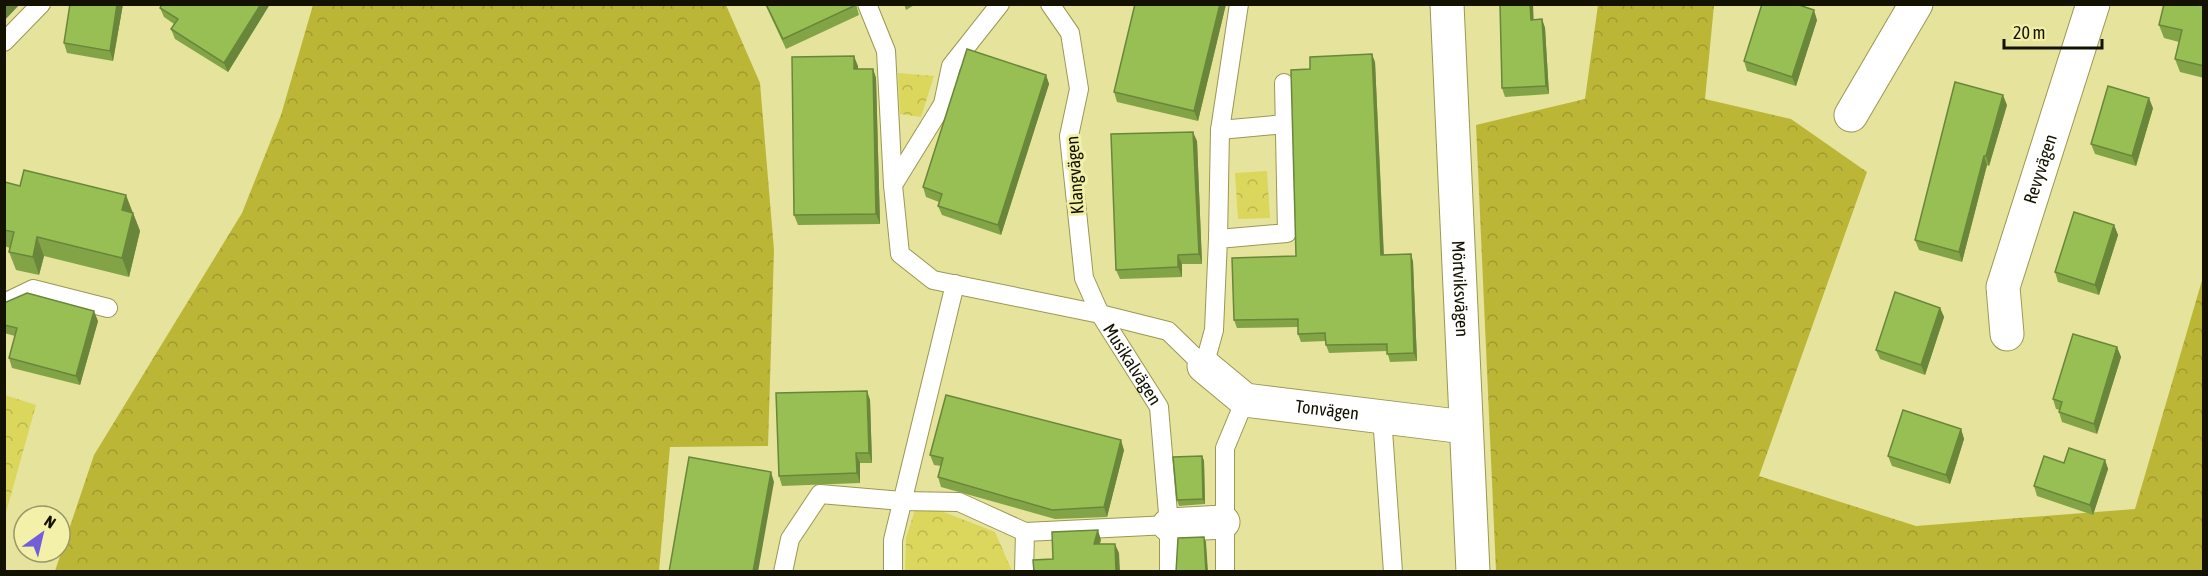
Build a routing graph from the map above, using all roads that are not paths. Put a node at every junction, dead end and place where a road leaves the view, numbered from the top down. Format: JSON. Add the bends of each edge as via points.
{"nodes":[{"id":1,"x":41,"y":4,"type":"edge"},
{"id":2,"x":867,"y":4,"type":"edge"},
{"id":3,"x":1000,"y":4,"type":"edge"},
{"id":4,"x":1050,"y":4,"type":"edge"},
{"id":5,"x":1239,"y":4,"type":"edge"},
{"id":6,"x":1447,"y":4,"type":"edge"},
{"id":7,"x":1916,"y":4,"type":"edge"},
{"id":8,"x":2093,"y":4,"type":"edge"},
{"id":9,"x":4,"y":42,"type":"edge"},
{"id":10,"x":1284,"y":83,"type":"dead end"},
{"id":11,"x":1851,"y":115,"type":"dead end"},
{"id":12,"x":1285,"y":124,"type":"junction"},
{"id":13,"x":1220,"y":130,"type":"junction"},
{"id":14,"x":893,"y":185,"type":"junction"},
{"id":15,"x":1218,"y":239,"type":"junction"},
{"id":16,"x":955,"y":284,"type":"junction"},
{"id":17,"x":4,"y":303,"type":"edge"},
{"id":18,"x":108,"y":308,"type":"dead end"},
{"id":19,"x":1100,"y":314,"type":"junction"},
{"id":20,"x":2007,"y":334,"type":"dead end"},
{"id":21,"x":1204,"y":366,"type":"junction"},
{"id":22,"x":1245,"y":400,"type":"junction"},
{"id":23,"x":1382,"y":416,"type":"junction"},
{"id":24,"x":1465,"y":427,"type":"junction"},
{"id":25,"x":902,"y":501,"type":"junction"},
{"id":26,"x":1223,"y":522,"type":"junction"},
{"id":27,"x":1169,"y":525,"type":"junction"},
{"id":28,"x":1025,"y":532,"type":"junction"},
{"id":29,"x":783,"y":572,"type":"edge"},
{"id":30,"x":892,"y":572,"type":"edge"},
{"id":31,"x":1024,"y":572,"type":"edge"},
{"id":32,"x":1169,"y":572,"type":"edge"},
{"id":33,"x":1225,"y":572,"type":"edge"},
{"id":34,"x":1393,"y":572,"type":"edge"},
{"id":35,"x":1473,"y":572,"type":"edge"}],
"edges":[{"from":1,"to":9,"type":"lane"},
{"from":2,"to":14,"type":"lane","via":[[886,51]]},
{"from":3,"to":14,"type":"lane","via":[[951,66],[943,104]]},
{"from":4,"to":19,"type":"lane","name":"Klangvägen","via":[[1070,33],[1079,89],[1069,136],[1084,278]]},
{"from":5,"to":13,"type":"lane"},
{"from":6,"to":24,"type":"street","name":"Mörtviksvägen"},
{"from":7,"to":11,"type":"street"},
{"from":8,"to":20,"type":"street","name":"Revyvägen","via":[[2003,287]]},
{"from":10,"to":12,"type":"lane"},
{"from":12,"to":13,"type":"lane"},
{"from":12,"to":15,"type":"lane","via":[[1287,233]]},
{"from":13,"to":15,"type":"lane"},
{"from":14,"to":16,"type":"lane","via":[[900,254],[933,280]]},
{"from":15,"to":21,"type":"lane","via":[[1214,330]]},
{"from":16,"to":19,"type":"lane"},
{"from":16,"to":25,"type":"lane"},
{"from":17,"to":18,"type":"lane","via":[[33,289]]},
{"from":19,"to":21,"type":"lane","via":[[1168,331]]},
{"from":19,"to":27,"type":"lane","name":"Musikalvägen","via":[[1159,407]]},
{"from":21,"to":22,"type":"street"},
{"from":22,"to":23,"type":"street","name":"Tonvägen"},
{"from":22,"to":26,"type":"lane","via":[[1225,448]]},
{"from":23,"to":24,"type":"street","name":"Tonvägen"},
{"from":23,"to":34,"type":"lane"},
{"from":24,"to":35,"type":"street","name":"Mörtviksvägen"},
{"from":25,"to":28,"type":"lane","via":[[959,502]]},
{"from":25,"to":29,"type":"lane","via":[[820,494],[790,539]]},
{"from":25,"to":30,"type":"lane","via":[[893,540]]},
{"from":26,"to":27,"type":"street"},
{"from":26,"to":33,"type":"lane"},
{"from":27,"to":28,"type":"lane"},
{"from":27,"to":32,"type":"lane","name":"Musikalvägen"},
{"from":28,"to":31,"type":"lane"}]}
